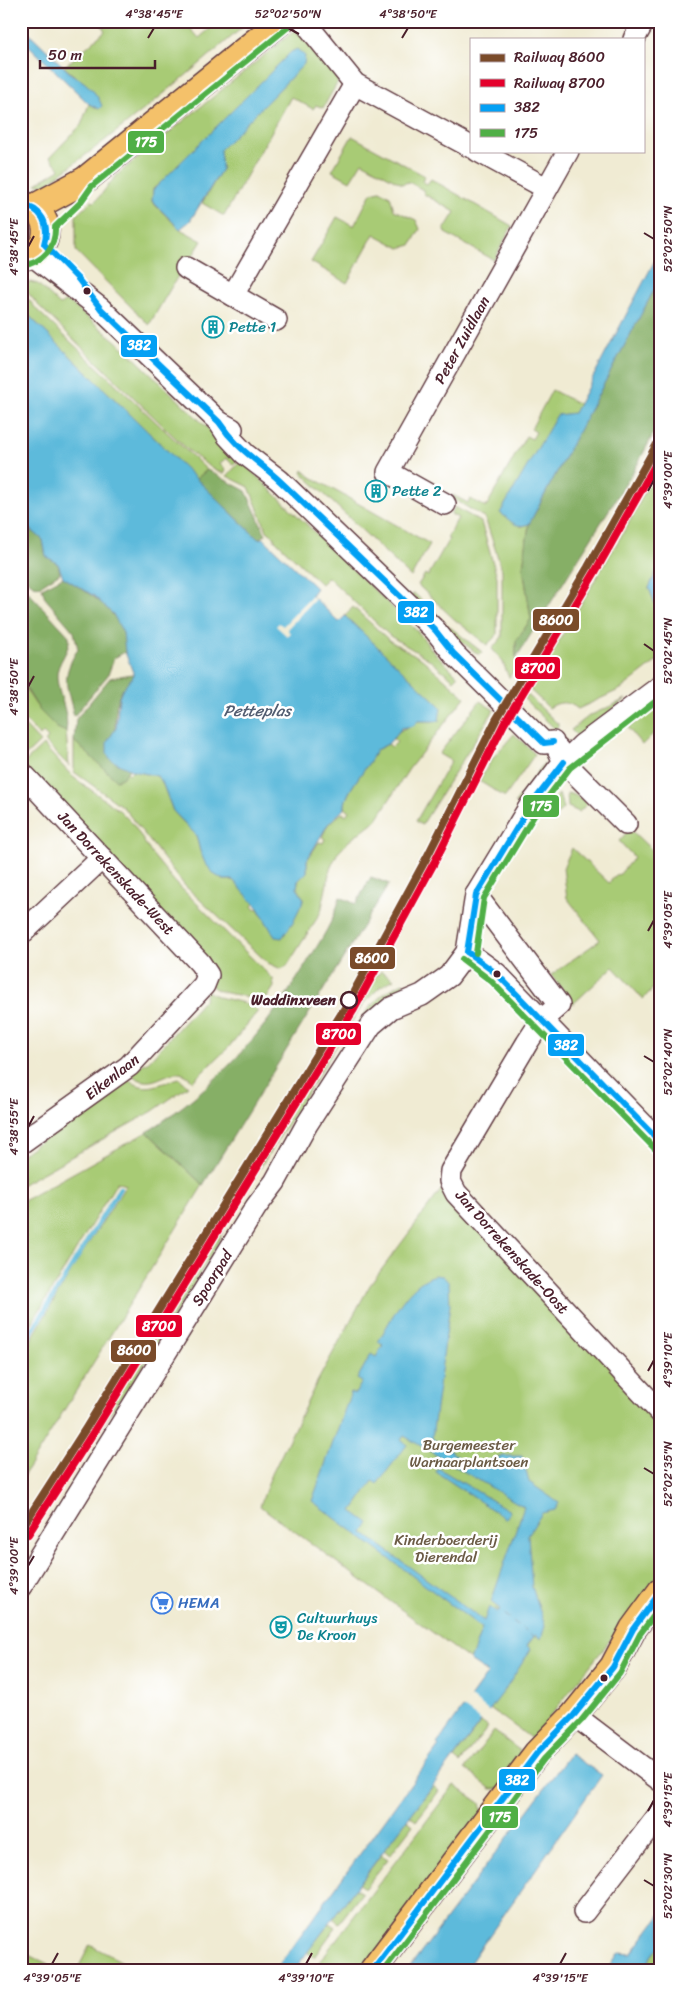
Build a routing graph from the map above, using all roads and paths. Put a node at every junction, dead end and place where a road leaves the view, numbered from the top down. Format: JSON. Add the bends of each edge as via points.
{"nodes":[{"id":1,"x":281,"y":21,"type":"edge"},
{"id":2,"x":304,"y":21,"type":"edge"},
{"id":3,"x":644,"y":21,"type":"edge"},
{"id":4,"x":635,"y":38,"type":"edge"},
{"id":5,"x":354,"y":84,"type":"junction"},
{"id":6,"x":470,"y":146,"type":"edge"},
{"id":7,"x":480,"y":152,"type":"edge"},
{"id":8,"x":567,"y":152,"type":"edge"},
{"id":9,"x":546,"y":188,"type":"junction"},
{"id":10,"x":33,"y":232,"type":"edge"},
{"id":11,"x":186,"y":268,"type":"dead end"},
{"id":12,"x":233,"y":295,"type":"junction"},
{"id":13,"x":276,"y":320,"type":"dead end"},
{"id":14,"x":446,"y":504,"type":"dead end"},
{"id":15,"x":661,"y":686,"type":"edge"},
{"id":16,"x":564,"y":762,"type":"junction"},
{"id":17,"x":21,"y":772,"type":"edge"},
{"id":18,"x":626,"y":824,"type":"dead end"},
{"id":19,"x":102,"y":858,"type":"junction"},
{"id":20,"x":476,"y":895,"type":"junction"},
{"id":21,"x":21,"y":934,"type":"edge"},
{"id":22,"x":467,"y":952,"type":"junction"},
{"id":23,"x":208,"y":975,"type":"joint"},
{"id":24,"x":542,"y":1020,"type":"junction"},
{"id":25,"x":21,"y":1143,"type":"edge"},
{"id":26,"x":661,"y":1143,"type":"edge"},
{"id":27,"x":661,"y":1414,"type":"edge"},
{"id":28,"x":21,"y":1586,"type":"edge"},
{"id":29,"x":661,"y":1591,"type":"edge"},
{"id":30,"x":661,"y":1604,"type":"edge"},
{"id":31,"x":579,"y":1719,"type":"junction"},
{"id":32,"x":659,"y":1775,"type":"edge"},
{"id":33,"x":661,"y":1812,"type":"edge"},
{"id":34,"x":584,"y":1912,"type":"dead end"},
{"id":35,"x":373,"y":1970,"type":"edge"},
{"id":36,"x":384,"y":1970,"type":"edge"}],
"edges":[{"from":1,"to":10,"type":"main road","via":[[85,180],[74,197]]},
{"from":2,"to":5,"type":"street"},
{"from":3,"to":4,"type":"street"},
{"from":5,"to":6,"type":"street"},
{"from":5,"to":12,"type":"street"},
{"from":7,"to":9,"type":"street"},
{"from":8,"to":9,"type":"street","name":"Peter Zuidlaan"},
{"from":9,"to":14,"type":"street","name":"Peter Zuidlaan","via":[[388,472]]},
{"from":10,"to":16,"type":"street","via":[[101,309],[219,422],[253,446],[279,480],[435,630],[464,647],[553,734],[553,742]]},
{"from":11,"to":12,"type":"street"},
{"from":12,"to":13,"type":"street"},
{"from":15,"to":16,"type":"street"},
{"from":16,"to":18,"type":"street"},
{"from":16,"to":20,"type":"street","via":[[530,806]]},
{"from":17,"to":19,"type":"street","name":"Jan Dorrekenskade-West"},
{"from":19,"to":21,"type":"street"},
{"from":19,"to":23,"type":"street","name":"Jan Dorrekenskade-West"},
{"from":20,"to":22,"type":"street"},
{"from":20,"to":24,"type":"street","name":"Jan Dorrekenskade-Oost","via":[[558,1005]]},
{"from":22,"to":24,"type":"street","via":[[496,974]]},
{"from":22,"to":28,"type":"street","name":"Spoorpad","via":[[449,976],[422,995],[381,1015],[364,1034],[288,1156],[285,1166],[256,1207]]},
{"from":23,"to":25,"type":"street","name":"Eikenlaan","via":[[204,985],[129,1066]]},
{"from":24,"to":26,"type":"street"},
{"from":24,"to":27,"type":"street","name":"Jan Dorrekenskade-Oost","via":[[451,1171],[450,1181],[456,1193]]},
{"from":29,"to":31,"type":"main road","via":[[633,1629]]},
{"from":30,"to":31,"type":"main road","via":[[643,1628],[618,1679]]},
{"from":31,"to":32,"type":"street"},
{"from":31,"to":35,"type":"main road","via":[[537,1753]]},
{"from":31,"to":36,"type":"main road","via":[[533,1772]]},
{"from":33,"to":34,"type":"street"}]}
